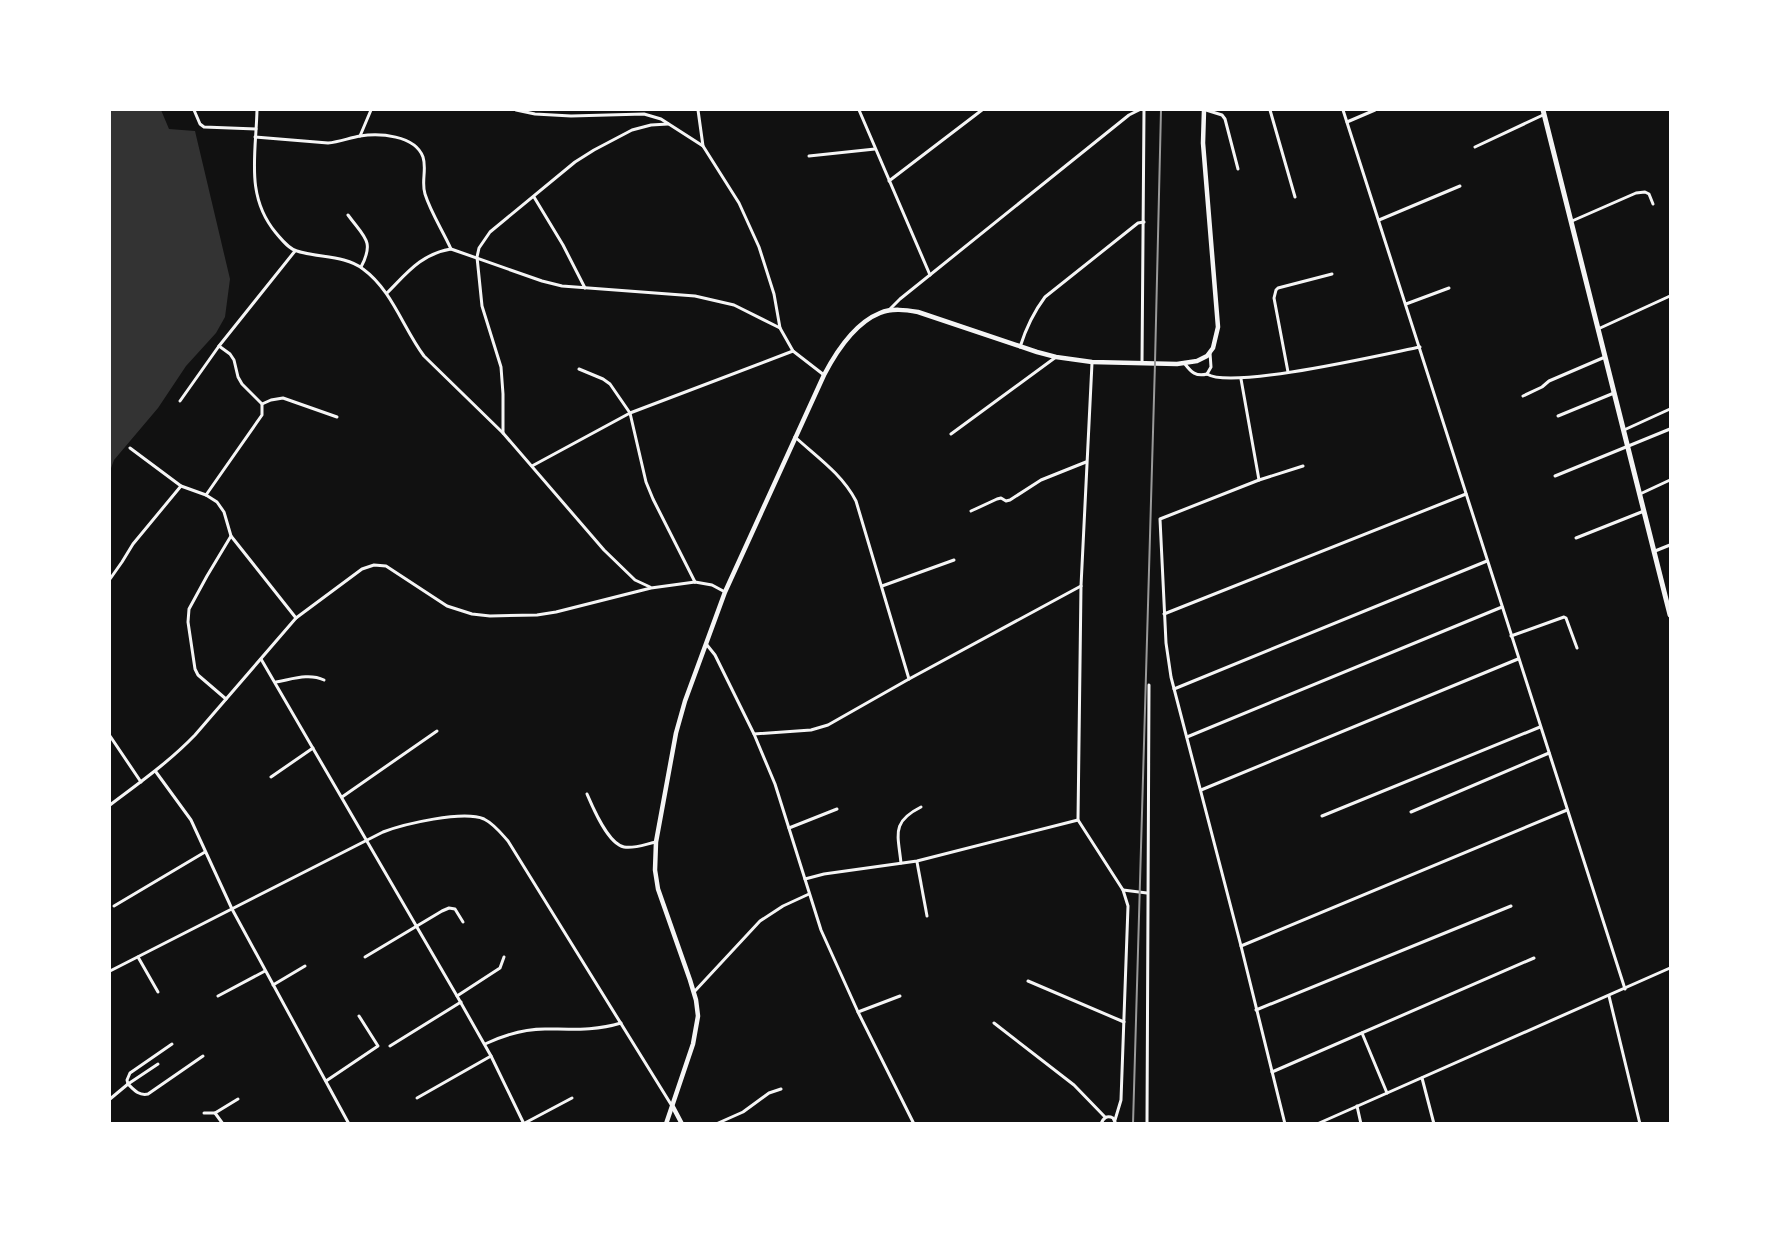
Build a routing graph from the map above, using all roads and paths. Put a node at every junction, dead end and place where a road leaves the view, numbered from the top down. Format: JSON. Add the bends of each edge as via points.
{"nodes":[{"id":1,"x":194,"y":110,"type":"edge"},
{"id":2,"x":257,"y":110,"type":"edge"},
{"id":3,"x":371,"y":110,"type":"edge"},
{"id":4,"x":516,"y":110,"type":"edge"},
{"id":5,"x":571,"y":110,"type":"edge"},
{"id":6,"x":698,"y":110,"type":"edge"},
{"id":7,"x":859,"y":110,"type":"edge"},
{"id":8,"x":982,"y":110,"type":"edge"},
{"id":9,"x":1139,"y":110,"type":"edge"},
{"id":10,"x":1144,"y":110,"type":"edge"},
{"id":11,"x":1205,"y":110,"type":"edge"},
{"id":12,"x":1270,"y":110,"type":"edge"},
{"id":13,"x":1343,"y":110,"type":"edge"},
{"id":14,"x":1375,"y":110,"type":"edge"},
{"id":15,"x":1544,"y":112,"type":"edge"},
{"id":16,"x":571,"y":116,"type":"junction"},
{"id":17,"x":1347,"y":122,"type":"junction"},
{"id":18,"x":668,"y":124,"type":"junction"},
{"id":19,"x":256,"y":129,"type":"junction"},
{"id":20,"x":360,"y":136,"type":"junction"},
{"id":21,"x":255,"y":137,"type":"junction"},
{"id":22,"x":703,"y":146,"type":"junction"},
{"id":23,"x":1474,"y":147,"type":"dead end"},
{"id":24,"x":875,"y":149,"type":"junction"},
{"id":25,"x":808,"y":156,"type":"dead end"},
{"id":26,"x":1238,"y":169,"type":"dead end"},
{"id":27,"x":889,"y":182,"type":"junction"},
{"id":28,"x":1460,"y":186,"type":"dead end"},
{"id":29,"x":534,"y":197,"type":"junction"},
{"id":30,"x":1295,"y":197,"type":"dead end"},
{"id":31,"x":1653,"y":204,"type":"dead end"},
{"id":32,"x":348,"y":215,"type":"dead end"},
{"id":33,"x":1379,"y":220,"type":"junction"},
{"id":34,"x":1144,"y":222,"type":"junction"},
{"id":35,"x":1571,"y":222,"type":"junction"},
{"id":36,"x":451,"y":249,"type":"junction"},
{"id":37,"x":295,"y":251,"type":"junction"},
{"id":38,"x":477,"y":257,"type":"junction"},
{"id":39,"x":361,"y":267,"type":"junction"},
{"id":40,"x":1332,"y":274,"type":"dead end"},
{"id":41,"x":930,"y":275,"type":"junction"},
{"id":42,"x":585,"y":288,"type":"junction"},
{"id":43,"x":1449,"y":288,"type":"dead end"},
{"id":44,"x":386,"y":294,"type":"junction"},
{"id":45,"x":1671,"y":296,"type":"edge"},
{"id":46,"x":1406,"y":304,"type":"junction"},
{"id":47,"x":888,"y":311,"type":"junction"},
{"id":48,"x":780,"y":328,"type":"junction"},
{"id":49,"x":1598,"y":329,"type":"junction"},
{"id":50,"x":219,"y":346,"type":"junction"},
{"id":51,"x":1020,"y":346,"type":"junction"},
{"id":52,"x":1420,"y":347,"type":"junction"},
{"id":53,"x":793,"y":351,"type":"junction"},
{"id":54,"x":1210,"y":352,"type":"junction"},
{"id":55,"x":1056,"y":357,"type":"junction"},
{"id":56,"x":1605,"y":357,"type":"junction"},
{"id":57,"x":1092,"y":362,"type":"junction"},
{"id":58,"x":1142,"y":363,"type":"junction"},
{"id":59,"x":1185,"y":364,"type":"junction"},
{"id":60,"x":579,"y":369,"type":"dead end"},
{"id":61,"x":1288,"y":372,"type":"junction"},
{"id":62,"x":1207,"y":374,"type":"junction"},
{"id":63,"x":824,"y":375,"type":"junction"},
{"id":64,"x":1241,"y":379,"type":"junction"},
{"id":65,"x":1614,"y":393,"type":"junction"},
{"id":66,"x":1523,"y":396,"type":"dead end"},
{"id":67,"x":180,"y":401,"type":"dead end"},
{"id":68,"x":262,"y":404,"type":"junction"},
{"id":69,"x":1671,"y":409,"type":"edge"},
{"id":70,"x":630,"y":413,"type":"junction"},
{"id":71,"x":1558,"y":416,"type":"dead end"},
{"id":72,"x":337,"y":417,"type":"dead end"},
{"id":73,"x":1671,"y":429,"type":"edge"},
{"id":74,"x":1624,"y":430,"type":"junction"},
{"id":75,"x":503,"y":433,"type":"junction"},
{"id":76,"x":951,"y":434,"type":"dead end"},
{"id":77,"x":795,"y":437,"type":"junction"},
{"id":78,"x":1628,"y":447,"type":"junction"},
{"id":79,"x":130,"y":448,"type":"dead end"},
{"id":80,"x":1086,"y":462,"type":"junction"},
{"id":81,"x":532,"y":466,"type":"junction"},
{"id":82,"x":1303,"y":466,"type":"dead end"},
{"id":83,"x":1555,"y":476,"type":"dead end"},
{"id":84,"x":1259,"y":480,"type":"junction"},
{"id":85,"x":1671,"y":480,"type":"edge"},
{"id":86,"x":181,"y":486,"type":"junction"},
{"id":87,"x":1466,"y":494,"type":"junction"},
{"id":88,"x":1640,"y":494,"type":"junction"},
{"id":89,"x":206,"y":495,"type":"junction"},
{"id":90,"x":1645,"y":511,"type":"junction"},
{"id":91,"x":971,"y":512,"type":"dead end"},
{"id":92,"x":231,"y":536,"type":"junction"},
{"id":93,"x":1576,"y":538,"type":"dead end"},
{"id":94,"x":1671,"y":545,"type":"edge"},
{"id":95,"x":1655,"y":551,"type":"junction"},
{"id":96,"x":954,"y":560,"type":"dead end"},
{"id":97,"x":1487,"y":561,"type":"junction"},
{"id":98,"x":110,"y":579,"type":"edge"},
{"id":99,"x":695,"y":582,"type":"junction"},
{"id":100,"x":882,"y":586,"type":"junction"},
{"id":101,"x":1081,"y":586,"type":"junction"},
{"id":102,"x":651,"y":588,"type":"junction"},
{"id":103,"x":725,"y":592,"type":"junction"},
{"id":104,"x":1502,"y":607,"type":"junction"},
{"id":105,"x":1164,"y":614,"type":"junction"},
{"id":106,"x":1671,"y":615,"type":"edge"},
{"id":107,"x":297,"y":618,"type":"junction"},
{"id":108,"x":1511,"y":636,"type":"junction"},
{"id":109,"x":705,"y":644,"type":"junction"},
{"id":110,"x":1577,"y":648,"type":"dead end"},
{"id":111,"x":261,"y":659,"type":"junction"},
{"id":112,"x":1519,"y":659,"type":"junction"},
{"id":113,"x":909,"y":679,"type":"junction"},
{"id":114,"x":324,"y":680,"type":"dead end"},
{"id":115,"x":276,"y":682,"type":"junction"},
{"id":116,"x":1149,"y":685,"type":"dead end"},
{"id":117,"x":1174,"y":689,"type":"junction"},
{"id":118,"x":226,"y":699,"type":"junction"},
{"id":119,"x":1541,"y":726,"type":"junction"},
{"id":120,"x":437,"y":731,"type":"dead end"},
{"id":121,"x":754,"y":734,"type":"junction"},
{"id":122,"x":110,"y":736,"type":"edge"},
{"id":123,"x":1187,"y":737,"type":"junction"},
{"id":124,"x":313,"y":748,"type":"junction"},
{"id":125,"x":1549,"y":753,"type":"junction"},
{"id":126,"x":156,"y":772,"type":"junction"},
{"id":127,"x":271,"y":777,"type":"dead end"},
{"id":128,"x":141,"y":782,"type":"junction"},
{"id":129,"x":1201,"y":790,"type":"junction"},
{"id":130,"x":587,"y":794,"type":"dead end"},
{"id":131,"x":342,"y":797,"type":"junction"},
{"id":132,"x":110,"y":805,"type":"edge"},
{"id":133,"x":921,"y":807,"type":"dead end"},
{"id":134,"x":837,"y":809,"type":"dead end"},
{"id":135,"x":1567,"y":810,"type":"junction"},
{"id":136,"x":1411,"y":812,"type":"dead end"},
{"id":137,"x":1323,"y":816,"type":"dead end"},
{"id":138,"x":1078,"y":820,"type":"junction"},
{"id":139,"x":789,"y":828,"type":"junction"},
{"id":140,"x":368,"y":840,"type":"junction"},
{"id":141,"x":656,"y":842,"type":"junction"},
{"id":142,"x":205,"y":852,"type":"junction"},
{"id":143,"x":917,"y":861,"type":"junction"},
{"id":144,"x":901,"y":863,"type":"junction"},
{"id":145,"x":805,"y":879,"type":"junction"},
{"id":146,"x":1123,"y":890,"type":"junction"},
{"id":147,"x":1147,"y":893,"type":"junction"},
{"id":148,"x":809,"y":894,"type":"junction"},
{"id":149,"x":114,"y":906,"type":"dead end"},
{"id":150,"x":1511,"y":906,"type":"dead end"},
{"id":151,"x":232,"y":909,"type":"junction"},
{"id":152,"x":927,"y":916,"type":"dead end"},
{"id":153,"x":462,"y":922,"type":"dead end"},
{"id":154,"x":418,"y":926,"type":"junction"},
{"id":155,"x":1241,"y":946,"type":"junction"},
{"id":156,"x":138,"y":957,"type":"junction"},
{"id":157,"x":365,"y":957,"type":"dead end"},
{"id":158,"x":504,"y":957,"type":"dead end"},
{"id":159,"x":1534,"y":958,"type":"dead end"},
{"id":160,"x":305,"y":966,"type":"dead end"},
{"id":161,"x":1671,"y":968,"type":"edge"},
{"id":162,"x":110,"y":971,"type":"edge"},
{"id":163,"x":265,"y":972,"type":"junction"},
{"id":164,"x":1028,"y":981,"type":"dead end"},
{"id":165,"x":273,"y":985,"type":"junction"},
{"id":166,"x":1625,"y":989,"type":"junction"},
{"id":167,"x":158,"y":992,"type":"dead end"},
{"id":168,"x":694,"y":992,"type":"junction"},
{"id":169,"x":218,"y":996,"type":"dead end"},
{"id":170,"x":457,"y":996,"type":"junction"},
{"id":171,"x":900,"y":996,"type":"dead end"},
{"id":172,"x":1609,"y":996,"type":"junction"},
{"id":173,"x":461,"y":1002,"type":"junction"},
{"id":174,"x":1256,"y":1010,"type":"junction"},
{"id":175,"x":858,"y":1012,"type":"junction"},
{"id":176,"x":359,"y":1016,"type":"dead end"},
{"id":177,"x":1124,"y":1022,"type":"junction"},
{"id":178,"x":621,"y":1023,"type":"junction"},
{"id":179,"x":994,"y":1023,"type":"dead end"},
{"id":180,"x":1362,"y":1033,"type":"junction"},
{"id":181,"x":172,"y":1044,"type":"dead end"},
{"id":182,"x":484,"y":1044,"type":"junction"},
{"id":183,"x":390,"y":1046,"type":"dead end"},
{"id":184,"x":203,"y":1056,"type":"dead end"},
{"id":185,"x":491,"y":1056,"type":"junction"},
{"id":186,"x":158,"y":1064,"type":"dead end"},
{"id":187,"x":1272,"y":1072,"type":"junction"},
{"id":188,"x":1422,"y":1078,"type":"junction"},
{"id":189,"x":326,"y":1082,"type":"junction"},
{"id":190,"x":128,"y":1084,"type":"junction"},
{"id":191,"x":781,"y":1089,"type":"dead end"},
{"id":192,"x":1387,"y":1093,"type":"junction"},
{"id":193,"x":238,"y":1098,"type":"dead end"},
{"id":194,"x":417,"y":1098,"type":"dead end"},
{"id":195,"x":573,"y":1098,"type":"dead end"},
{"id":196,"x":110,"y":1099,"type":"edge"},
{"id":197,"x":1357,"y":1106,"type":"junction"},
{"id":198,"x":673,"y":1107,"type":"junction"},
{"id":199,"x":204,"y":1113,"type":"dead end"},
{"id":200,"x":215,"y":1113,"type":"junction"},
{"id":201,"x":1105,"y":1117,"type":"junction"},
{"id":202,"x":1116,"y":1121,"type":"edge"},
{"id":203,"x":523,"y":1123,"type":"edge"},
{"id":204,"x":223,"y":1124,"type":"edge"},
{"id":205,"x":349,"y":1124,"type":"edge"},
{"id":206,"x":666,"y":1124,"type":"edge"},
{"id":207,"x":682,"y":1124,"type":"edge"},
{"id":208,"x":716,"y":1124,"type":"edge"},
{"id":209,"x":914,"y":1124,"type":"edge"},
{"id":210,"x":1101,"y":1124,"type":"edge"},
{"id":211,"x":1147,"y":1124,"type":"edge"},
{"id":212,"x":1285,"y":1124,"type":"edge"},
{"id":213,"x":1317,"y":1124,"type":"edge"},
{"id":214,"x":1361,"y":1124,"type":"edge"},
{"id":215,"x":1434,"y":1124,"type":"edge"},
{"id":216,"x":1640,"y":1124,"type":"edge"}],
"edges":[{"from":1,"to":19,"type":"street","via":[[204,127]]},
{"from":2,"to":19,"type":"street"},
{"from":3,"to":20,"type":"street"},
{"from":4,"to":16,"type":"street"},
{"from":5,"to":16,"type":"street"},
{"from":6,"to":22,"type":"street"},
{"from":7,"to":24,"type":"street"},
{"from":8,"to":27,"type":"street"},
{"from":9,"to":41,"type":"street"},
{"from":10,"to":34,"type":"street"},
{"from":11,"to":26,"type":"street","via":[[1222,114],[1226,119]]},
{"from":11,"to":54,"type":"main road","via":[[1204,161],[1218,321]]},
{"from":12,"to":30,"type":"street"},
{"from":13,"to":17,"type":"street"},
{"from":14,"to":17,"type":"street"},
{"from":15,"to":23,"type":"street"},
{"from":15,"to":35,"type":"main road"},
{"from":16,"to":18,"type":"street","via":[[645,114]]},
{"from":17,"to":33,"type":"street"},
{"from":18,"to":22,"type":"street"},
{"from":18,"to":29,"type":"street","via":[[651,125],[618,137],[575,162]]},
{"from":19,"to":21,"type":"street"},
{"from":20,"to":21,"type":"street","via":[[328,143]]},
{"from":20,"to":36,"type":"street","via":[[398,138],[420,152],[424,159],[426,196]]},
{"from":21,"to":37,"type":"street","via":[[257,198],[273,229]]},
{"from":22,"to":48,"type":"street","via":[[739,203],[759,247]]},
{"from":24,"to":25,"type":"street"},
{"from":24,"to":27,"type":"street"},
{"from":27,"to":41,"type":"street"},
{"from":28,"to":33,"type":"street"},
{"from":29,"to":38,"type":"street","via":[[490,232]]},
{"from":29,"to":42,"type":"street"},
{"from":31,"to":35,"type":"street","via":[[1645,192],[1636,193]]},
{"from":32,"to":39,"type":"street","via":[[368,246]]},
{"from":33,"to":46,"type":"street"},
{"from":34,"to":51,"type":"street","via":[[1045,297],[1027,325]]},
{"from":34,"to":58,"type":"street"},
{"from":35,"to":49,"type":"main road"},
{"from":36,"to":38,"type":"street"},
{"from":36,"to":44,"type":"street","via":[[423,259]]},
{"from":37,"to":39,"type":"street"},
{"from":37,"to":50,"type":"street"},
{"from":38,"to":42,"type":"street","via":[[542,281]]},
{"from":38,"to":75,"type":"street","via":[[482,306],[501,367]]},
{"from":39,"to":44,"type":"street"},
{"from":40,"to":61,"type":"street","via":[[1276,290],[1274,298]]},
{"from":41,"to":47,"type":"street"},
{"from":42,"to":48,"type":"street","via":[[709,298],[734,305]]},
{"from":43,"to":46,"type":"street"},
{"from":44,"to":75,"type":"street","via":[[424,356]]},
{"from":45,"to":49,"type":"street"},
{"from":46,"to":52,"type":"street"},
{"from":47,"to":51,"type":"main road","via":[[918,312]]},
{"from":47,"to":63,"type":"main road","via":[[860,327]]},
{"from":48,"to":53,"type":"street"},
{"from":49,"to":56,"type":"main road"},
{"from":50,"to":67,"type":"street"},
{"from":50,"to":68,"type":"street","via":[[234,360],[242,384]]},
{"from":51,"to":55,"type":"main road"},
{"from":52,"to":61,"type":"street"},
{"from":52,"to":87,"type":"street"},
{"from":53,"to":63,"type":"street"},
{"from":53,"to":70,"type":"street"},
{"from":54,"to":59,"type":"main road"},
{"from":54,"to":62,"type":"street","via":[[1211,367]]},
{"from":55,"to":57,"type":"main road"},
{"from":55,"to":76,"type":"street"},
{"from":56,"to":65,"type":"main road"},
{"from":56,"to":66,"type":"street"},
{"from":57,"to":58,"type":"main road"},
{"from":57,"to":80,"type":"street"},
{"from":58,"to":59,"type":"main road"},
{"from":59,"to":62,"type":"street","via":[[1193,373]]},
{"from":60,"to":70,"type":"street","via":[[610,384]]},
{"from":61,"to":64,"type":"street"},
{"from":62,"to":64,"type":"street"},
{"from":63,"to":77,"type":"main road"},
{"from":64,"to":84,"type":"street"},
{"from":65,"to":71,"type":"street"},
{"from":65,"to":74,"type":"main road"},
{"from":68,"to":72,"type":"street","via":[[283,398]]},
{"from":68,"to":89,"type":"street","via":[[262,415]]},
{"from":69,"to":74,"type":"street"},
{"from":70,"to":81,"type":"street"},
{"from":70,"to":99,"type":"street","via":[[652,499]]},
{"from":73,"to":78,"type":"street"},
{"from":74,"to":78,"type":"main road"},
{"from":75,"to":81,"type":"street"},
{"from":77,"to":100,"type":"street","via":[[851,491]]},
{"from":77,"to":103,"type":"main road"},
{"from":78,"to":83,"type":"street"},
{"from":78,"to":88,"type":"main road"},
{"from":79,"to":86,"type":"street"},
{"from":80,"to":91,"type":"street","via":[[1041,480],[1010,500],[1001,498]]},
{"from":80,"to":101,"type":"street"},
{"from":81,"to":102,"type":"street","via":[[604,550],[635,580]]},
{"from":82,"to":84,"type":"street"},
{"from":84,"to":105,"type":"street","via":[[1160,519]]},
{"from":85,"to":88,"type":"street"},
{"from":86,"to":89,"type":"street"},
{"from":86,"to":98,"type":"street"},
{"from":87,"to":97,"type":"street"},
{"from":87,"to":105,"type":"street"},
{"from":88,"to":90,"type":"main road"},
{"from":89,"to":92,"type":"street","via":[[224,512]]},
{"from":90,"to":93,"type":"street"},
{"from":90,"to":95,"type":"main road"},
{"from":92,"to":107,"type":"street"},
{"from":92,"to":118,"type":"street","via":[[192,602],[188,616],[195,669]]},
{"from":94,"to":95,"type":"street"},
{"from":95,"to":106,"type":"main road"},
{"from":96,"to":100,"type":"street"},
{"from":97,"to":104,"type":"street"},
{"from":97,"to":117,"type":"street"},
{"from":99,"to":102,"type":"street"},
{"from":99,"to":103,"type":"street"},
{"from":100,"to":113,"type":"street"},
{"from":101,"to":113,"type":"street"},
{"from":101,"to":138,"type":"street"},
{"from":102,"to":107,"type":"street","via":[[537,615],[490,616],[447,606],[386,566],[374,564]]},
{"from":103,"to":109,"type":"main road"},
{"from":104,"to":108,"type":"street"},
{"from":104,"to":123,"type":"street"},
{"from":105,"to":117,"type":"street"},
{"from":107,"to":111,"type":"street"},
{"from":108,"to":110,"type":"street","via":[[1564,617]]},
{"from":108,"to":112,"type":"street"},
{"from":109,"to":121,"type":"street","via":[[716,655]]},
{"from":109,"to":141,"type":"main road","via":[[676,733]]},
{"from":111,"to":115,"type":"street"},
{"from":111,"to":118,"type":"street"},
{"from":112,"to":119,"type":"street"},
{"from":112,"to":129,"type":"street"},
{"from":113,"to":121,"type":"street","via":[[821,728]]},
{"from":114,"to":115,"type":"street","via":[[309,676]]},
{"from":115,"to":124,"type":"street"},
{"from":116,"to":147,"type":"street"},
{"from":117,"to":123,"type":"street"},
{"from":118,"to":126,"type":"street"},
{"from":119,"to":125,"type":"street"},
{"from":119,"to":137,"type":"street"},
{"from":120,"to":131,"type":"street"},
{"from":121,"to":139,"type":"street"},
{"from":122,"to":128,"type":"street"},
{"from":123,"to":129,"type":"street"},
{"from":124,"to":127,"type":"street"},
{"from":124,"to":131,"type":"street"},
{"from":125,"to":135,"type":"street"},
{"from":125,"to":136,"type":"street"},
{"from":126,"to":128,"type":"street"},
{"from":126,"to":142,"type":"street","via":[[191,820]]},
{"from":128,"to":132,"type":"street"},
{"from":129,"to":155,"type":"street"},
{"from":130,"to":141,"type":"street","via":[[615,842],[626,847]]},
{"from":131,"to":140,"type":"street"},
{"from":133,"to":144,"type":"street","via":[[906,815],[900,825]]},
{"from":134,"to":139,"type":"street"},
{"from":135,"to":155,"type":"street"},
{"from":135,"to":166,"type":"street"},
{"from":138,"to":143,"type":"street"},
{"from":138,"to":146,"type":"street"},
{"from":139,"to":145,"type":"street"},
{"from":140,"to":151,"type":"street"},
{"from":140,"to":154,"type":"street"},
{"from":140,"to":178,"type":"street","via":[[399,827],[442,818],[477,817],[496,827]]},
{"from":141,"to":168,"type":"main road","via":[[656,880]]},
{"from":142,"to":149,"type":"street"},
{"from":142,"to":151,"type":"street"},
{"from":143,"to":144,"type":"street"},
{"from":143,"to":152,"type":"street"},
{"from":144,"to":145,"type":"street"},
{"from":145,"to":148,"type":"street"},
{"from":146,"to":147,"type":"street"},
{"from":146,"to":177,"type":"street","via":[[1128,906]]},
{"from":147,"to":211,"type":"street"},
{"from":148,"to":168,"type":"street","via":[[760,921]]},
{"from":148,"to":175,"type":"street"},
{"from":150,"to":174,"type":"street"},
{"from":151,"to":156,"type":"street"},
{"from":151,"to":163,"type":"street"},
{"from":153,"to":154,"type":"street","via":[[455,909],[449,908]]},
{"from":154,"to":157,"type":"street"},
{"from":154,"to":170,"type":"street"},
{"from":155,"to":174,"type":"street"},
{"from":156,"to":162,"type":"street"},
{"from":156,"to":167,"type":"street"},
{"from":158,"to":170,"type":"street","via":[[500,968]]},
{"from":159,"to":180,"type":"street"},
{"from":160,"to":165,"type":"street"},
{"from":161,"to":166,"type":"street"},
{"from":163,"to":165,"type":"street"},
{"from":163,"to":169,"type":"street"},
{"from":164,"to":177,"type":"street"},
{"from":165,"to":189,"type":"street"},
{"from":166,"to":172,"type":"street"},
{"from":168,"to":198,"type":"main road","via":[[697,1026]]},
{"from":170,"to":173,"type":"street"},
{"from":171,"to":175,"type":"street"},
{"from":172,"to":188,"type":"street"},
{"from":172,"to":216,"type":"street"},
{"from":173,"to":182,"type":"street"},
{"from":173,"to":183,"type":"street"},
{"from":174,"to":187,"type":"street"},
{"from":175,"to":209,"type":"street"},
{"from":176,"to":189,"type":"street","via":[[378,1046]]},
{"from":177,"to":202,"type":"street","via":[[1121,1100]]},
{"from":178,"to":182,"type":"street","via":[[589,1029],[511,1033]]},
{"from":178,"to":198,"type":"street"},
{"from":179,"to":201,"type":"street","via":[[1074,1085]]},
{"from":180,"to":187,"type":"street"},
{"from":180,"to":192,"type":"street"},
{"from":181,"to":190,"type":"street","via":[[130,1073]]},
{"from":182,"to":185,"type":"street"},
{"from":184,"to":190,"type":"street","via":[[148,1094],[138,1093]]},
{"from":185,"to":194,"type":"street"},
{"from":185,"to":203,"type":"street"},
{"from":186,"to":190,"type":"street"},
{"from":187,"to":212,"type":"street"},
{"from":188,"to":192,"type":"street"},
{"from":188,"to":215,"type":"street"},
{"from":189,"to":205,"type":"street"},
{"from":190,"to":196,"type":"street"},
{"from":191,"to":208,"type":"street"},
{"from":192,"to":197,"type":"street"},
{"from":193,"to":200,"type":"street"},
{"from":195,"to":203,"type":"street"},
{"from":197,"to":213,"type":"street"},
{"from":197,"to":214,"type":"street"},
{"from":198,"to":206,"type":"main road"},
{"from":198,"to":207,"type":"main road"},
{"from":199,"to":200,"type":"street"},
{"from":200,"to":204,"type":"street"},
{"from":201,"to":202,"type":"street"},
{"from":201,"to":210,"type":"street"}]}
